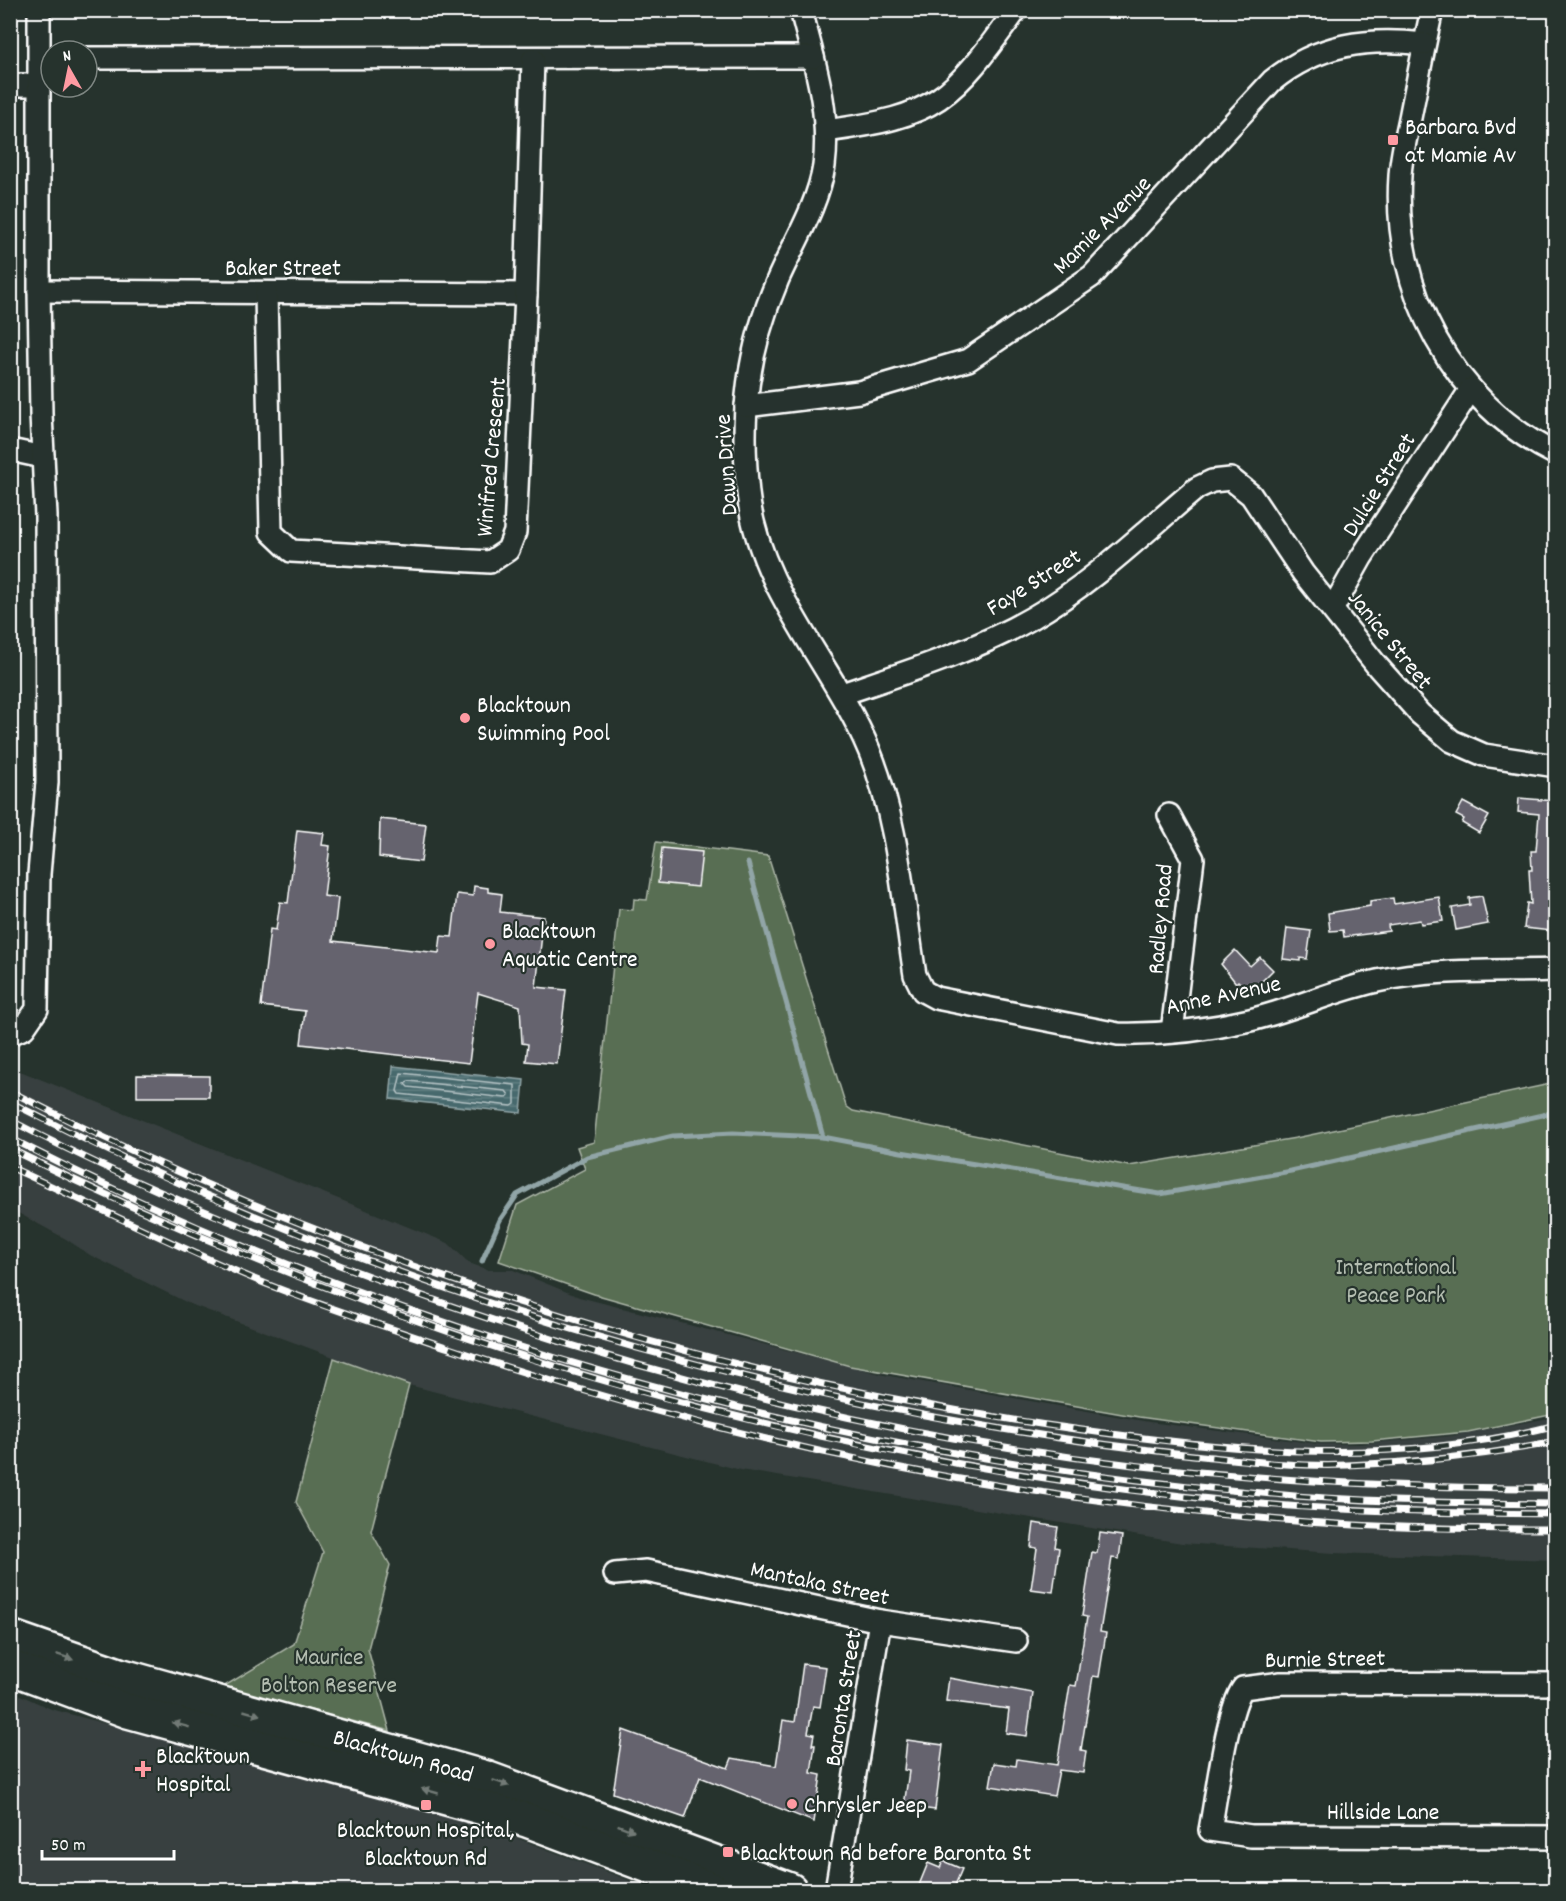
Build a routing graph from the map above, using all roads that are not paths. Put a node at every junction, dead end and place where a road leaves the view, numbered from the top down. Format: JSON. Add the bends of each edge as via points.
{"nodes":[{"id":1,"x":39,"y":10,"type":"edge"},
{"id":2,"x":801,"y":10,"type":"edge"},
{"id":3,"x":1016,"y":10,"type":"edge"},
{"id":4,"x":1432,"y":10,"type":"edge"},
{"id":5,"x":43,"y":39,"type":"edge"},
{"id":6,"x":1424,"y":44,"type":"junction"},
{"id":7,"x":813,"y":57,"type":"junction"},
{"id":8,"x":99,"y":58,"type":"edge"},
{"id":9,"x":533,"y":59,"type":"junction"},
{"id":10,"x":10,"y":85,"type":"edge"},
{"id":11,"x":39,"y":85,"type":"edge"},
{"id":12,"x":39,"y":99,"type":"edge"},
{"id":13,"x":826,"y":131,"type":"junction"},
{"id":14,"x":39,"y":291,"type":"junction"},
{"id":15,"x":266,"y":293,"type":"junction"},
{"id":16,"x":526,"y":294,"type":"junction"},
{"id":17,"x":1471,"y":389,"type":"junction"},
{"id":18,"x":746,"y":406,"type":"junction"},
{"id":19,"x":10,"y":450,"type":"edge"},
{"id":20,"x":1556,"y":454,"type":"edge"},
{"id":21,"x":43,"y":456,"type":"junction"},
{"id":22,"x":1231,"y":479,"type":"joint"},
{"id":23,"x":1333,"y":608,"type":"junction"},
{"id":24,"x":842,"y":694,"type":"junction"},
{"id":25,"x":1556,"y":766,"type":"edge"},
{"id":26,"x":1169,"y":815,"type":"dead end"},
{"id":27,"x":1556,"y":970,"type":"edge"},
{"id":28,"x":936,"y":998,"type":"joint"},
{"id":29,"x":1172,"y":1032,"type":"junction"},
{"id":30,"x":11,"y":1034,"type":"edge"},
{"id":31,"x":615,"y":1574,"type":"dead end"},
{"id":32,"x":880,"y":1621,"type":"junction"},
{"id":33,"x":10,"y":1637,"type":"edge"},
{"id":34,"x":1016,"y":1641,"type":"dead end"},
{"id":35,"x":10,"y":1667,"type":"edge"},
{"id":36,"x":1556,"y":1684,"type":"edge"},
{"id":37,"x":1210,"y":1830,"type":"joint"},
{"id":38,"x":1556,"y":1837,"type":"edge"},
{"id":39,"x":713,"y":1890,"type":"edge"},
{"id":40,"x":790,"y":1890,"type":"edge"},
{"id":41,"x":836,"y":1890,"type":"edge"}],
"edges":[{"from":1,"to":5,"type":"street"},
{"from":2,"to":7,"type":"street","name":"Dawn Drive"},
{"from":3,"to":13,"type":"street","via":[[967,76],[932,104],[895,120]]},
{"from":4,"to":6,"type":"street"},
{"from":6,"to":17,"type":"street","via":[[1400,175],[1401,229],[1411,279],[1425,318],[1445,355]]},
{"from":6,"to":18,"type":"street","name":"Mamie Avenue","via":[[1357,42],[1311,55],[1286,70],[1092,276],[968,360],[859,392]]},
{"from":7,"to":9,"type":"street"},
{"from":7,"to":13,"type":"street","name":"Dawn Drive"},
{"from":8,"to":9,"type":"street"},
{"from":9,"to":16,"type":"street","name":"Winifred Crescent"},
{"from":10,"to":11,"type":"street"},
{"from":12,"to":14,"type":"street"},
{"from":13,"to":18,"type":"street","name":"Dawn Drive","via":[[817,193],[758,331],[748,370]]},
{"from":14,"to":15,"type":"street","name":"Baker Street"},
{"from":14,"to":21,"type":"street"},
{"from":15,"to":16,"type":"street","name":"Baker Street"},
{"from":15,"to":16,"type":"street","name":"Winifred Crescent","via":[[271,532],[291,551],[490,562],[508,550],[515,532]]},
{"from":17,"to":20,"type":"street","via":[[1511,427]]},
{"from":17,"to":23,"type":"street","name":"Dulcie Street"},
{"from":18,"to":24,"type":"street","name":"Dawn Drive","via":[[748,494],[757,535],[786,602]]},
{"from":19,"to":21,"type":"street"},
{"from":21,"to":30,"type":"street","via":[[47,782],[39,874],[37,1009],[24,1028]]},
{"from":22,"to":23,"type":"street","name":"Janice Street","via":[[1251,495]]},
{"from":22,"to":24,"type":"street","name":"Faye Street","via":[[1197,488],[1084,584],[1033,617],[959,654]]},
{"from":23,"to":25,"type":"street","name":"Janice Street","via":[[1420,714],[1452,741],[1484,755]]},
{"from":24,"to":28,"type":"street","name":"Dawn Drive","via":[[869,752],[890,818],[915,975],[923,992]]},
{"from":26,"to":29,"type":"street","name":"Radley Road","via":[[1193,859]]},
{"from":27,"to":29,"type":"street","name":"Anne Avenue","via":[[1446,971],[1398,977],[1343,989],[1251,1020]]},
{"from":28,"to":29,"type":"street","name":"Anne Avenue","via":[[1118,1034]]},
{"from":31,"to":32,"type":"street","name":"Mantaka Street","via":[[646,1571]]},
{"from":32,"to":34,"type":"street","name":"Mantaka Street"},
{"from":32,"to":41,"type":"street","name":"Baronta Street"},
{"from":33,"to":40,"type":"main road","name":"Blacktown Road","one_way":true,"via":[[119,1676],[486,1778]]},
{"from":39,"to":35,"type":"main road","name":"Blacktown Road","one_way":true,"via":[[526,1820],[128,1711]]},
{"from":36,"to":37,"type":"street","name":"Burnie Street","via":[[1281,1683],[1243,1688],[1234,1704]]},
{"from":37,"to":38,"type":"street","name":"Hillside Lane","via":[[1251,1836]]}]}
